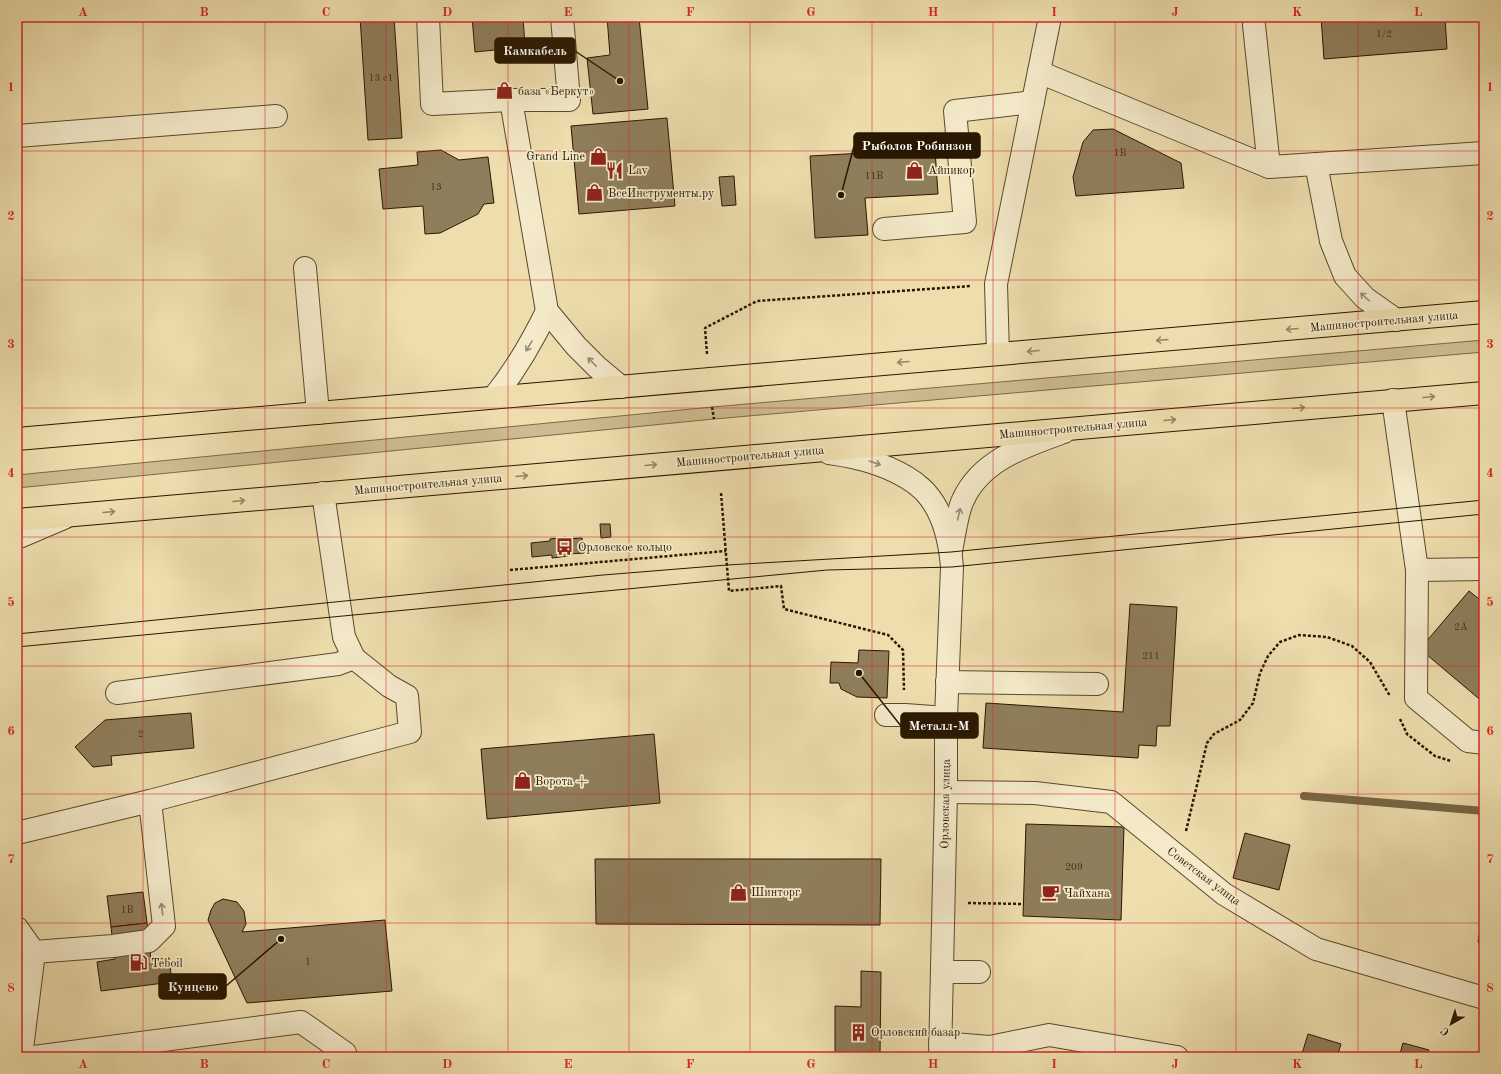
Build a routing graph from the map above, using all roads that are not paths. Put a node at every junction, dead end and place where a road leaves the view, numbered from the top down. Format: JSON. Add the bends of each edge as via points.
{"nodes":[{"id":1,"x":428,"y":17,"type":"edge"},
{"id":2,"x":562,"y":17,"type":"edge"},
{"id":3,"x":1050,"y":17,"type":"edge"},
{"id":4,"x":1254,"y":24,"type":"dead end"},
{"id":5,"x":1039,"y":72,"type":"junction"},
{"id":6,"x":511,"y":100,"type":"junction"},
{"id":7,"x":1033,"y":102,"type":"junction"},
{"id":8,"x":276,"y":116,"type":"dead end"},
{"id":9,"x":17,"y":136,"type":"edge"},
{"id":10,"x":1484,"y":153,"type":"edge"},
{"id":11,"x":1316,"y":164,"type":"junction"},
{"id":12,"x":1269,"y":167,"type":"junction"},
{"id":13,"x":884,"y":229,"type":"dead end"},
{"id":14,"x":305,"y":268,"type":"dead end"},
{"id":15,"x":547,"y":311,"type":"junction"},
{"id":16,"x":1484,"y":312,"type":"edge"},
{"id":17,"x":1396,"y":320,"type":"junction"},
{"id":18,"x":998,"y":354,"type":"junction"},
{"id":19,"x":622,"y":387,"type":"junction"},
{"id":20,"x":1484,"y":392,"type":"edge"},
{"id":21,"x":494,"y":397,"type":"junction"},
{"id":22,"x":1393,"y":400,"type":"junction"},
{"id":23,"x":318,"y":413,"type":"junction"},
{"id":24,"x":1077,"y":428,"type":"junction"},
{"id":25,"x":17,"y":439,"type":"edge"},
{"id":26,"x":810,"y":451,"type":"junction"},
{"id":27,"x":323,"y":494,"type":"junction"},
{"id":28,"x":70,"y":515,"type":"junction"},
{"id":29,"x":17,"y":520,"type":"edge"},
{"id":30,"x":17,"y":538,"type":"edge"},
{"id":31,"x":951,"y":552,"type":"junction"},
{"id":32,"x":1484,"y":569,"type":"edge"},
{"id":33,"x":1417,"y":570,"type":"junction"},
{"id":34,"x":354,"y":658,"type":"junction"},
{"id":35,"x":947,"y":682,"type":"junction"},
{"id":36,"x":1097,"y":684,"type":"dead end"},
{"id":37,"x":117,"y":693,"type":"dead end"},
{"id":38,"x":896,"y":715,"type":"road end"},
{"id":39,"x":946,"y":718,"type":"junction"},
{"id":40,"x":1484,"y":743,"type":"edge"},
{"id":41,"x":946,"y":792,"type":"junction"},
{"id":42,"x":150,"y":801,"type":"junction"},
{"id":43,"x":17,"y":833,"type":"edge"},
{"id":44,"x":17,"y":928,"type":"edge"},
{"id":45,"x":34,"y":952,"type":"junction"},
{"id":46,"x":942,"y":972,"type":"junction"},
{"id":47,"x":980,"y":972,"type":"dead end"},
{"id":48,"x":1484,"y":998,"type":"edge"},
{"id":49,"x":940,"y":1050,"type":"edge"},
{"id":50,"x":21,"y":1057,"type":"edge"},
{"id":51,"x":34,"y":1057,"type":"edge"},
{"id":52,"x":345,"y":1057,"type":"edge"},
{"id":53,"x":1177,"y":1057,"type":"edge"}],
"edges":[{"from":1,"to":6,"type":"street","via":[[432,104]]},
{"from":2,"to":6,"type":"street","via":[[569,100]]},
{"from":3,"to":5,"type":"street"},
{"from":4,"to":12,"type":"street"},
{"from":5,"to":7,"type":"street"},
{"from":5,"to":12,"type":"street"},
{"from":6,"to":15,"type":"street"},
{"from":7,"to":13,"type":"street","via":[[955,111],[964,222]]},
{"from":7,"to":18,"type":"street","via":[[996,284]]},
{"from":8,"to":9,"type":"street"},
{"from":10,"to":11,"type":"street"},
{"from":11,"to":12,"type":"street"},
{"from":17,"to":11,"type":"street","one_way":true,"via":[[1365,298],[1345,276],[1331,241]]},
{"from":14,"to":23,"type":"street"},
{"from":19,"to":15,"type":"street","one_way":true,"via":[[576,346]]},
{"from":15,"to":21,"type":"street","one_way":true,"via":[[536,335],[512,374]]},
{"from":16,"to":17,"type":"main road","name":"Машиностроительная улица"},
{"from":17,"to":18,"type":"main road","name":"Машиностроительная улица","one_way":true},
{"from":18,"to":19,"type":"main road","name":"Машиностроительная улица","one_way":true},
{"from":19,"to":21,"type":"main road","name":"Машиностроительная улица"},
{"from":22,"to":20,"type":"main road","name":"Машиностроительная улица","one_way":true},
{"from":21,"to":23,"type":"main road","name":"Машиностроительная улица"},
{"from":24,"to":22,"type":"main road","name":"Машиностроительная улица","one_way":true},
{"from":22,"to":33,"type":"street"},
{"from":23,"to":25,"type":"main road","name":"Машиностроительная улица"},
{"from":24,"to":26,"type":"main road","name":"Машиностроительная улица"},
{"from":31,"to":24,"type":"street","one_way":true,"via":[[962,501],[976,479],[996,462],[1017,450]]},
{"from":27,"to":26,"type":"main road","name":"Машиностроительная улица","one_way":true},
{"from":26,"to":31,"type":"street","one_way":true,"via":[[874,462],[902,474],[926,492],[939,511]]},
{"from":28,"to":27,"type":"main road","name":"Машиностроительная улица","one_way":true},
{"from":27,"to":34,"type":"street","via":[[344,637]]},
{"from":28,"to":29,"type":"main road","name":"Машиностроительная улица"},
{"from":28,"to":30,"type":"street"},
{"from":31,"to":35,"type":"street","name":"Орловская улица"},
{"from":32,"to":33,"type":"street"},
{"from":33,"to":40,"type":"street","via":[[1416,698],[1468,741]]},
{"from":34,"to":37,"type":"street","via":[[338,664]]},
{"from":34,"to":42,"type":"street","via":[[389,686],[407,696],[410,732]]},
{"from":35,"to":36,"type":"street"},
{"from":35,"to":39,"type":"street","name":"Орловская улица"},
{"from":38,"to":39,"type":"street"},
{"from":39,"to":41,"type":"street","name":"Орловская улица"},
{"from":41,"to":46,"type":"street","name":"Орловская улица"},
{"from":41,"to":48,"type":"street","name":"Советская улица","via":[[1035,793],[1111,802],[1224,894],[1316,949]]},
{"from":42,"to":43,"type":"street"},
{"from":45,"to":42,"type":"street","one_way":true,"via":[[149,941],[164,926]]},
{"from":44,"to":45,"type":"street"},
{"from":45,"to":50,"type":"street"},
{"from":46,"to":47,"type":"street"},
{"from":46,"to":49,"type":"street","name":"Орловская улица"},
{"from":49,"to":53,"type":"street","via":[[990,1047],[1049,1035]]},
{"from":51,"to":52,"type":"street","via":[[301,1022],[344,1052]]}]}
